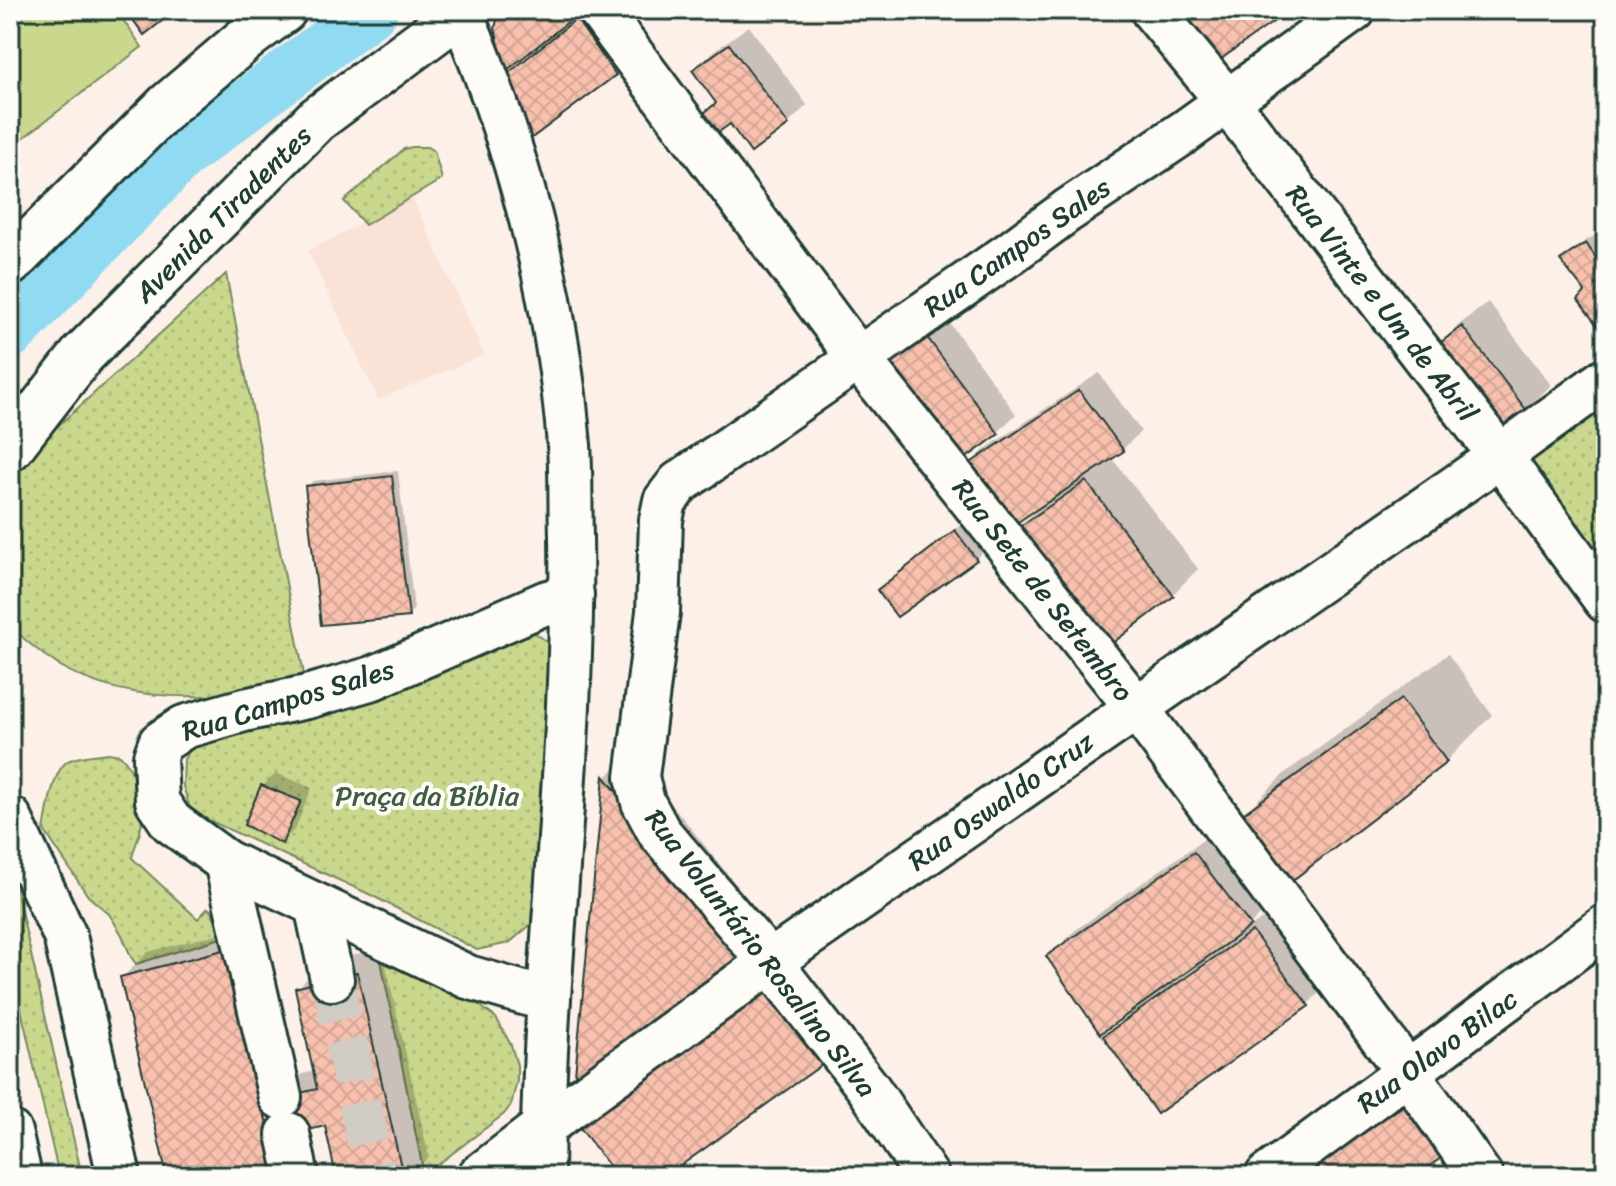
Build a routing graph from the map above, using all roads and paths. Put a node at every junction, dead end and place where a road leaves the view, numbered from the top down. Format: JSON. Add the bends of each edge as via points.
{"nodes":[{"id":1,"x":284,"y":10,"type":"edge"},
{"id":2,"x":599,"y":10,"type":"edge"},
{"id":3,"x":1152,"y":10,"type":"edge"},
{"id":4,"x":1354,"y":10,"type":"edge"},
{"id":5,"x":462,"y":11,"type":"edge"},
{"id":6,"x":1227,"y":101,"type":"junction"},
{"id":7,"x":10,"y":263,"type":"edge"},
{"id":8,"x":859,"y":359,"type":"junction"},
{"id":9,"x":1606,"y":379,"type":"edge"},
{"id":10,"x":10,"y":448,"type":"edge"},
{"id":11,"x":1500,"y":456,"type":"junction"},
{"id":12,"x":679,"y":483,"type":"joint"},
{"id":13,"x":572,"y":595,"type":"junction"},
{"id":14,"x":1606,"y":601,"type":"edge"},
{"id":15,"x":1136,"y":707,"type":"junction"},
{"id":16,"x":10,"y":818,"type":"edge"},
{"id":17,"x":226,"y":862,"type":"junction"},
{"id":18,"x":316,"y":905,"type":"junction"},
{"id":19,"x":1606,"y":926,"type":"edge"},
{"id":20,"x":770,"y":962,"type":"junction"},
{"id":21,"x":332,"y":979,"type":"tunnel mouth"},
{"id":22,"x":548,"y":1000,"type":"junction"},
{"id":23,"x":1408,"y":1073,"type":"junction"},
{"id":24,"x":543,"y":1127,"type":"junction"},
{"id":25,"x":10,"y":1132,"type":"edge"},
{"id":26,"x":20,"y":1176,"type":"edge"},
{"id":27,"x":119,"y":1176,"type":"edge"},
{"id":28,"x":297,"y":1176,"type":"edge"},
{"id":29,"x":479,"y":1176,"type":"edge"},
{"id":30,"x":542,"y":1176,"type":"edge"},
{"id":31,"x":927,"y":1176,"type":"edge"},
{"id":32,"x":1267,"y":1176,"type":"edge"},
{"id":33,"x":1481,"y":1176,"type":"edge"}],
"edges":[{"from":1,"to":7,"type":"main road","via":[[168,105]]},
{"from":2,"to":8,"type":"street","name":"Rua Sete de Setembro"},
{"from":3,"to":6,"type":"street","name":"Rua Vinte e Um de Abril"},
{"from":4,"to":6,"type":"street","name":"Rua Campos Sales"},
{"from":5,"to":10,"type":"main road","name":"Avenida Tiradentes","via":[[316,120],[83,354]]},
{"from":5,"to":13,"type":"street","via":[[536,232],[556,334],[569,446]]},
{"from":6,"to":8,"type":"street","name":"Rua Campos Sales"},
{"from":6,"to":11,"type":"street","name":"Rua Vinte e Um de Abril"},
{"from":8,"to":12,"type":"street","name":"Rua Campos Sales"},
{"from":8,"to":15,"type":"street","name":"Rua Sete de Setembro"},
{"from":9,"to":11,"type":"street","name":"Rua Oswaldo Cruz"},
{"from":11,"to":14,"type":"street","name":"Rua Vinte e Um de Abril"},
{"from":11,"to":15,"type":"street","name":"Rua Oswaldo Cruz"},
{"from":12,"to":20,"type":"street","name":"Rua Voluntário Rosalino Silva","via":[[665,501],[661,520],[658,612],[637,777],[659,832]]},
{"from":13,"to":17,"type":"street","name":"Rua Campos Sales","via":[[373,678],[184,727],[160,743],[155,757],[157,801],[171,822]]},
{"from":13,"to":22,"type":"street"},
{"from":15,"to":20,"type":"street","name":"Rua Oswaldo Cruz"},
{"from":15,"to":23,"type":"street","name":"Rua Sete de Setembro"},
{"from":16,"to":27,"type":"street","via":[[65,936]]},
{"from":17,"to":18,"type":"street","name":"Rua Campos Sales"},
{"from":17,"to":28,"type":"street"},
{"from":18,"to":21,"type":"street"},
{"from":18,"to":22,"type":"street","name":"Rua Campos Sales","via":[[468,977]]},
{"from":19,"to":23,"type":"street","name":"Rua Olavo Bilac"},
{"from":20,"to":24,"type":"street","name":"Rua Oswaldo Cruz"},
{"from":20,"to":31,"type":"street","name":"Rua Voluntário Rosalino Silva","via":[[869,1089]]},
{"from":22,"to":24,"type":"street"},
{"from":23,"to":32,"type":"street","name":"Rua Olavo Bilac"},
{"from":23,"to":33,"type":"street","name":"Rua Sete de Setembro"},
{"from":24,"to":29,"type":"street","name":"Rua Oswaldo Cruz"},
{"from":24,"to":30,"type":"street"},
{"from":25,"to":26,"type":"street"}]}
